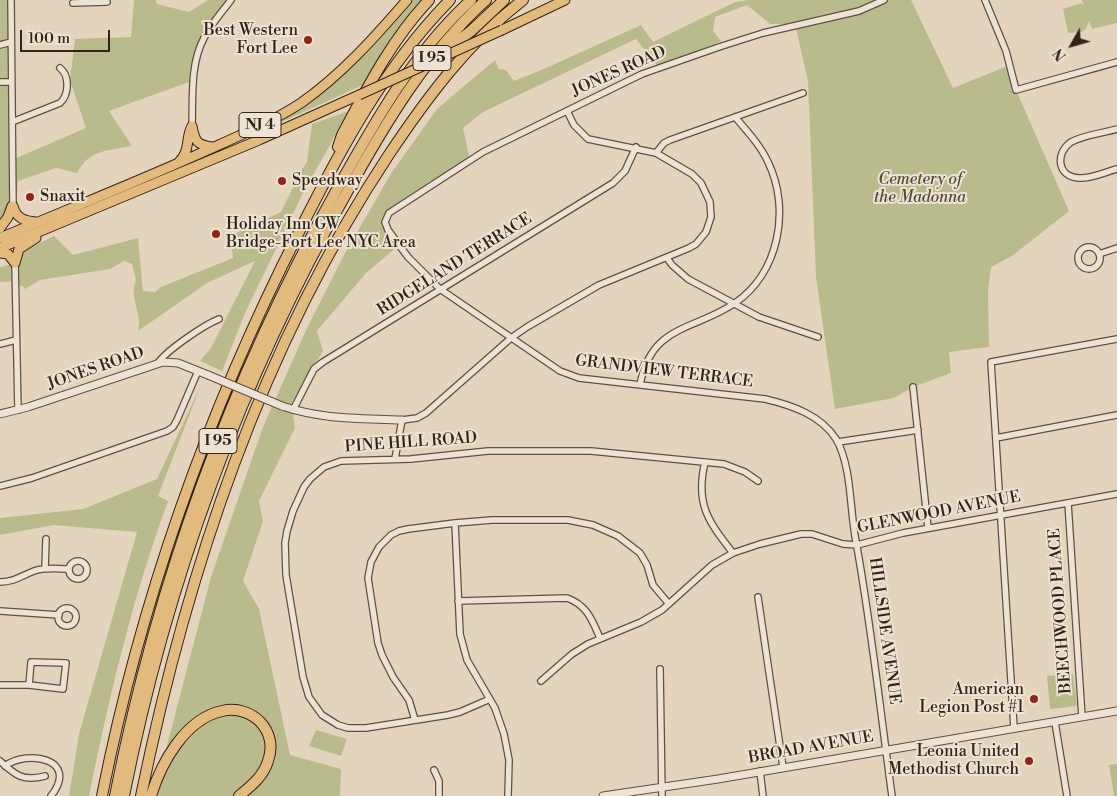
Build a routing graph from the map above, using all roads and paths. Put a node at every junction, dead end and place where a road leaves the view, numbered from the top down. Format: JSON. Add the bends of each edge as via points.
{"nodes":[{"id":1,"x":11,"y":0,"type":"edge"},
{"id":2,"x":231,"y":0,"type":"edge"},
{"id":3,"x":407,"y":0,"type":"edge"},
{"id":4,"x":429,"y":0,"type":"edge"},
{"id":5,"x":450,"y":0,"type":"edge"},
{"id":6,"x":472,"y":0,"type":"edge"},
{"id":7,"x":486,"y":0,"type":"edge"},
{"id":8,"x":504,"y":0,"type":"edge"},
{"id":9,"x":523,"y":0,"type":"edge"},
{"id":10,"x":565,"y":0,"type":"edge"},
{"id":11,"x":884,"y":0,"type":"edge"},
{"id":12,"x":985,"y":0,"type":"edge"},
{"id":13,"x":107,"y":2,"type":"dead end"},
{"id":14,"x":73,"y":3,"type":"edge"},
{"id":15,"x":11,"y":42,"type":"junction"},
{"id":16,"x":0,"y":45,"type":"edge"},
{"id":17,"x":432,"y":62,"type":"junction"},
{"id":18,"x":1117,"y":62,"type":"edge"},
{"id":19,"x":60,"y":68,"type":"dead end"},
{"id":20,"x":0,"y":82,"type":"edge"},
{"id":21,"x":11,"y":82,"type":"junction"},
{"id":22,"x":803,"y":93,"type":"dead end"},
{"id":23,"x":567,"y":111,"type":"junction"},
{"id":24,"x":734,"y":116,"type":"junction"},
{"id":25,"x":12,"y":122,"type":"junction"},
{"id":26,"x":192,"y":126,"type":"junction"},
{"id":27,"x":1117,"y":129,"type":"edge"},
{"id":28,"x":213,"y":147,"type":"junction"},
{"id":29,"x":636,"y":147,"type":"junction"},
{"id":30,"x":656,"y":152,"type":"junction"},
{"id":31,"x":178,"y":163,"type":"junction"},
{"id":32,"x":1117,"y":169,"type":"edge"},
{"id":33,"x":330,"y":172,"type":"junction"},
{"id":34,"x":12,"y":206,"type":"junction"},
{"id":35,"x":386,"y":217,"type":"joint"},
{"id":36,"x":66,"y":220,"type":"junction"},
{"id":37,"x":39,"y":222,"type":"junction"},
{"id":38,"x":0,"y":228,"type":"edge"},
{"id":39,"x":0,"y":238,"type":"edge"},
{"id":40,"x":0,"y":248,"type":"edge"},
{"id":41,"x":1117,"y":248,"type":"edge"},
{"id":42,"x":0,"y":253,"type":"edge"},
{"id":43,"x":1099,"y":254,"type":"dead end"},
{"id":44,"x":667,"y":258,"type":"junction"},
{"id":45,"x":15,"y":263,"type":"junction"},
{"id":46,"x":440,"y":290,"type":"junction"},
{"id":47,"x":734,"y":304,"type":"junction"},
{"id":48,"x":219,"y":320,"type":"dead end"},
{"id":49,"x":818,"y":337,"type":"dead end"},
{"id":50,"x":511,"y":338,"type":"junction"},
{"id":51,"x":1117,"y":339,"type":"edge"},
{"id":52,"x":16,"y":340,"type":"junction"},
{"id":53,"x":0,"y":344,"type":"edge"},
{"id":54,"x":158,"y":363,"type":"junction"},
{"id":55,"x":198,"y":371,"type":"junction"},
{"id":56,"x":640,"y":385,"type":"junction"},
{"id":57,"x":913,"y":387,"type":"dead end"},
{"id":58,"x":18,"y":410,"type":"junction"},
{"id":59,"x":293,"y":410,"type":"junction"},
{"id":60,"x":0,"y":414,"type":"edge"},
{"id":61,"x":1117,"y":415,"type":"edge"},
{"id":62,"x":402,"y":420,"type":"junction"},
{"id":63,"x":918,"y":430,"type":"junction"},
{"id":64,"x":996,"y":438,"type":"junction"},
{"id":65,"x":838,"y":442,"type":"junction"},
{"id":66,"x":395,"y":460,"type":"junction"},
{"id":67,"x":704,"y":462,"type":"junction"},
{"id":68,"x":758,"y":481,"type":"dead end"},
{"id":69,"x":0,"y":486,"type":"edge"},
{"id":70,"x":1117,"y":494,"type":"edge"},
{"id":71,"x":1068,"y":502,"type":"junction"},
{"id":72,"x":1000,"y":515,"type":"junction"},
{"id":73,"x":455,"y":522,"type":"junction"},
{"id":74,"x":928,"y":528,"type":"junction"},
{"id":75,"x":46,"y":539,"type":"dead end"},
{"id":76,"x":857,"y":545,"type":"junction"},
{"id":77,"x":733,"y":553,"type":"junction"},
{"id":78,"x":45,"y":569,"type":"junction"},
{"id":79,"x":69,"y":570,"type":"dead end"},
{"id":80,"x":0,"y":582,"type":"edge"},
{"id":81,"x":758,"y":598,"type":"dead end"},
{"id":82,"x":458,"y":601,"type":"junction"},
{"id":83,"x":669,"y":604,"type":"junction"},
{"id":84,"x":0,"y":611,"type":"edge"},
{"id":85,"x":59,"y":615,"type":"dead end"},
{"id":86,"x":600,"y":638,"type":"junction"},
{"id":87,"x":660,"y":669,"type":"dead end"},
{"id":88,"x":541,"y":681,"type":"dead end"},
{"id":89,"x":0,"y":685,"type":"edge"},
{"id":90,"x":29,"y":686,"type":"junction"},
{"id":91,"x":490,"y":699,"type":"junction"},
{"id":92,"x":1115,"y":710,"type":"edge"},
{"id":93,"x":1082,"y":717,"type":"junction"},
{"id":94,"x":415,"y":720,"type":"junction"},
{"id":95,"x":1055,"y":722,"type":"junction"},
{"id":96,"x":1014,"y":728,"type":"junction"},
{"id":97,"x":886,"y":749,"type":"junction"},
{"id":98,"x":3,"y":764,"type":"edge"},
{"id":99,"x":783,"y":767,"type":"junction"},
{"id":100,"x":434,"y":770,"type":"dead end"},
{"id":101,"x":760,"y":771,"type":"junction"},
{"id":102,"x":45,"y":776,"type":"dead end"},
{"id":103,"x":662,"y":788,"type":"junction"},
{"id":104,"x":51,"y":796,"type":"edge"},
{"id":105,"x":102,"y":796,"type":"edge"},
{"id":106,"x":115,"y":796,"type":"edge"},
{"id":107,"x":124,"y":796,"type":"edge"},
{"id":108,"x":141,"y":796,"type":"edge"},
{"id":109,"x":151,"y":796,"type":"edge"},
{"id":110,"x":239,"y":796,"type":"edge"},
{"id":111,"x":439,"y":796,"type":"edge"},
{"id":112,"x":508,"y":796,"type":"edge"},
{"id":113,"x":603,"y":796,"type":"edge"},
{"id":114,"x":662,"y":796,"type":"edge"},
{"id":115,"x":763,"y":796,"type":"edge"},
{"id":116,"x":892,"y":796,"type":"edge"},
{"id":117,"x":1067,"y":796,"type":"edge"}],
"edges":[{"from":1,"to":15,"type":"street"},
{"from":2,"to":26,"type":"street","via":[[210,27],[199,49],[194,71]]},
{"from":3,"to":28,"type":"highway","number":"NJ 4","via":[[361,50],[312,94],[275,118]]},
{"from":4,"to":33,"type":"highway","via":[[397,39],[373,78],[342,135]]},
{"from":5,"to":33,"type":"highway","number":"I 95","via":[[397,63]]},
{"from":6,"to":106,"type":"highway","number":"I 95","via":[[449,22],[397,88],[304,251],[248,370],[209,466],[172,571],[140,683]]},
{"from":7,"to":107,"type":"highway","number":"I 95","via":[[436,52],[394,112],[320,241],[270,341],[218,466],[182,569],[152,673]]},
{"from":8,"to":17,"type":"highway","bridge":true},
{"from":9,"to":108,"type":"highway","number":"I 95","via":[[492,26],[460,61],[371,182],[280,354],[243,440],[203,558],[171,670]]},
{"from":10,"to":17,"type":"highway","number":"NJ 4","bridge":true},
{"from":11,"to":23,"type":"street","name":"JONES ROAD","via":[[859,11],[795,24],[719,46],[642,74]]},
{"from":12,"to":18,"type":"street","via":[[1006,51],[1016,90]]},
{"from":13,"to":14,"type":"street"},
{"from":15,"to":16,"type":"street"},
{"from":15,"to":21,"type":"street"},
{"from":17,"to":36,"type":"highway","number":"NJ 4","bridge":true,"via":[[265,137]]},
{"from":19,"to":25,"type":"street","via":[[65,74],[63,100]]},
{"from":20,"to":21,"type":"street"},
{"from":21,"to":25,"type":"street"},
{"from":22,"to":24,"type":"street"},
{"from":23,"to":29,"type":"street","via":[[574,125],[588,138]]},
{"from":23,"to":35,"type":"street","name":"JONES ROAD","via":[[483,152]]},
{"from":24,"to":30,"type":"street","via":[[670,140]]},
{"from":24,"to":47,"type":"street","via":[[769,163],[777,186],[780,210],[770,259],[757,281]]},
{"from":25,"to":34,"type":"street"},
{"from":26,"to":28,"type":"highway","via":[[196,141]]},
{"from":26,"to":31,"type":"highway","via":[[186,152]]},
{"from":27,"to":32,"type":"street","via":[[1070,143],[1060,156],[1060,165],[1066,174],[1081,178]]},
{"from":28,"to":31,"type":"highway","number":"NJ 4"},
{"from":29,"to":30,"type":"street"},
{"from":29,"to":46,"type":"street","name":"RIDGELAND TERRACE","via":[[625,171],[613,183]]},
{"from":30,"to":44,"type":"street","via":[[701,183],[711,210],[709,225],[701,239]]},
{"from":31,"to":37,"type":"highway","number":"NJ 4"},
{"from":33,"to":105,"type":"highway","number":"I 95","via":[[257,318],[193,470],[142,626]]},
{"from":34,"to":37,"type":"highway","via":[[20,218]]},
{"from":34,"to":38,"type":"highway"},
{"from":35,"to":46,"type":"street","name":"GRANDVIEW TERRACE","via":[[386,226],[394,239]]},
{"from":36,"to":40,"type":"highway","number":"NJ 4"},
{"from":36,"to":45,"type":"highway","via":[[24,245],[18,251]]},
{"from":37,"to":39,"type":"highway","number":"NJ 4"},
{"from":41,"to":43,"type":"street"},
{"from":42,"to":45,"type":"highway","via":[[8,254]]},
{"from":44,"to":47,"type":"street","via":[[688,279]]},
{"from":44,"to":50,"type":"street","via":[[599,285]]},
{"from":45,"to":52,"type":"street"},
{"from":46,"to":50,"type":"street","name":"GRANDVIEW TERRACE"},
{"from":46,"to":59,"type":"street","name":"RIDGELAND TERRACE","via":[[314,369]]},
{"from":47,"to":49,"type":"street","via":[[768,321]]},
{"from":47,"to":56,"type":"street","via":[[680,329],[659,344],[648,358]]},
{"from":48,"to":54,"type":"street","name":"JONES ROAD","via":[[167,352]]},
{"from":50,"to":56,"type":"street","name":"GRANDVIEW TERRACE","via":[[569,376]]},
{"from":50,"to":62,"type":"street","via":[[426,413]]},
{"from":51,"to":64,"type":"street","via":[[991,362]]},
{"from":52,"to":53,"type":"street"},
{"from":52,"to":58,"type":"street"},
{"from":54,"to":55,"type":"street","via":[[178,363]]},
{"from":54,"to":58,"type":"street","name":"JONES ROAD"},
{"from":55,"to":59,"type":"street","bridge":true},
{"from":55,"to":69,"type":"street","via":[[177,420],[167,431]]},
{"from":56,"to":65,"type":"street","name":"GRANDVIEW TERRACE","via":[[782,403],[818,420]]},
{"from":57,"to":63,"type":"street"},
{"from":58,"to":60,"type":"street","name":"JONES ROAD"},
{"from":59,"to":62,"type":"street","via":[[335,418]]},
{"from":61,"to":64,"type":"street"},
{"from":62,"to":66,"type":"street"},
{"from":63,"to":65,"type":"street"},
{"from":63,"to":74,"type":"street"},
{"from":64,"to":72,"type":"street"},
{"from":65,"to":76,"type":"street","name":"HILLSIDE AVENUE","via":[[844,458]]},
{"from":66,"to":67,"type":"street","name":"PINE HILL ROAD","via":[[488,451],[591,451]]},
{"from":66,"to":94,"type":"street","name":"PINE HILL ROAD","via":[[341,461],[317,472],[304,487],[293,511],[284,560],[305,683],[315,707],[330,720],[348,728]]},
{"from":67,"to":68,"type":"street","name":"PINE HILL ROAD","via":[[735,467]]},
{"from":67,"to":77,"type":"street","via":[[700,486],[703,504],[713,526]]},
{"from":70,"to":71,"type":"street","name":"GLENWOOD AVENUE"},
{"from":71,"to":72,"type":"street","name":"GLENWOOD AVENUE"},
{"from":71,"to":93,"type":"street","name":"BEECHWOOD PLACE"},
{"from":72,"to":74,"type":"street","name":"GLENWOOD AVENUE"},
{"from":72,"to":96,"type":"street"},
{"from":73,"to":82,"type":"street"},
{"from":73,"to":83,"type":"street","via":[[568,520],[605,530],[640,553],[653,585]]},
{"from":73,"to":94,"type":"street","via":[[408,528],[391,536],[379,547],[369,571],[382,655],[409,700]]},
{"from":74,"to":76,"type":"street","name":"GLENWOOD AVENUE"},
{"from":75,"to":78,"type":"street"},
{"from":76,"to":77,"type":"street","name":"GLENWOOD AVENUE","via":[[801,534]]},
{"from":76,"to":97,"type":"street","name":"HILLSIDE AVENUE"},
{"from":77,"to":83,"type":"street","name":"GLENWOOD AVENUE","via":[[701,574]]},
{"from":78,"to":79,"type":"street"},
{"from":78,"to":80,"type":"street"},
{"from":81,"to":99,"type":"street"},
{"from":82,"to":86,"type":"street","via":[[567,598],[584,608]]},
{"from":82,"to":91,"type":"street","via":[[463,647],[472,670]]},
{"from":83,"to":86,"type":"street","name":"GLENWOOD AVENUE","via":[[640,622]]},
{"from":84,"to":85,"type":"street"},
{"from":86,"to":88,"type":"street","name":"GLENWOOD AVENUE","via":[[577,651]]},
{"from":87,"to":103,"type":"street"},
{"from":89,"to":90,"type":"street"},
{"from":90,"to":90,"type":"street","via":[[63,689],[66,663],[31,662]]},
{"from":91,"to":94,"type":"street","name":"PINE HILL ROAD","via":[[460,712]]},
{"from":91,"to":112,"type":"street","via":[[507,747]]},
{"from":92,"to":93,"type":"street","name":"BROAD AVENUE"},
{"from":93,"to":95,"type":"street","name":"BROAD AVENUE"},
{"from":95,"to":96,"type":"street","name":"BROAD AVENUE"},
{"from":95,"to":117,"type":"street"},
{"from":96,"to":97,"type":"street","name":"BROAD AVENUE"},
{"from":97,"to":99,"type":"street","name":"BROAD AVENUE"},
{"from":97,"to":116,"type":"street","name":"HILLSIDE AVENUE"},
{"from":98,"to":102,"type":"street","via":[[24,778]]},
{"from":98,"to":104,"type":"street","via":[[15,760],[47,759],[52,762],[59,774]]},
{"from":99,"to":101,"type":"street","name":"BROAD AVENUE"},
{"from":100,"to":111,"type":"street","via":[[439,781]]},
{"from":101,"to":103,"type":"street","name":"BROAD AVENUE"},
{"from":101,"to":115,"type":"street"},
{"from":103,"to":113,"type":"street","name":"BROAD AVENUE"},
{"from":103,"to":114,"type":"street"},
{"from":109,"to":110,"type":"highway","via":[[166,760],[189,730],[215,713],[234,710],[259,720],[267,730],[271,746],[261,774]]}]}
